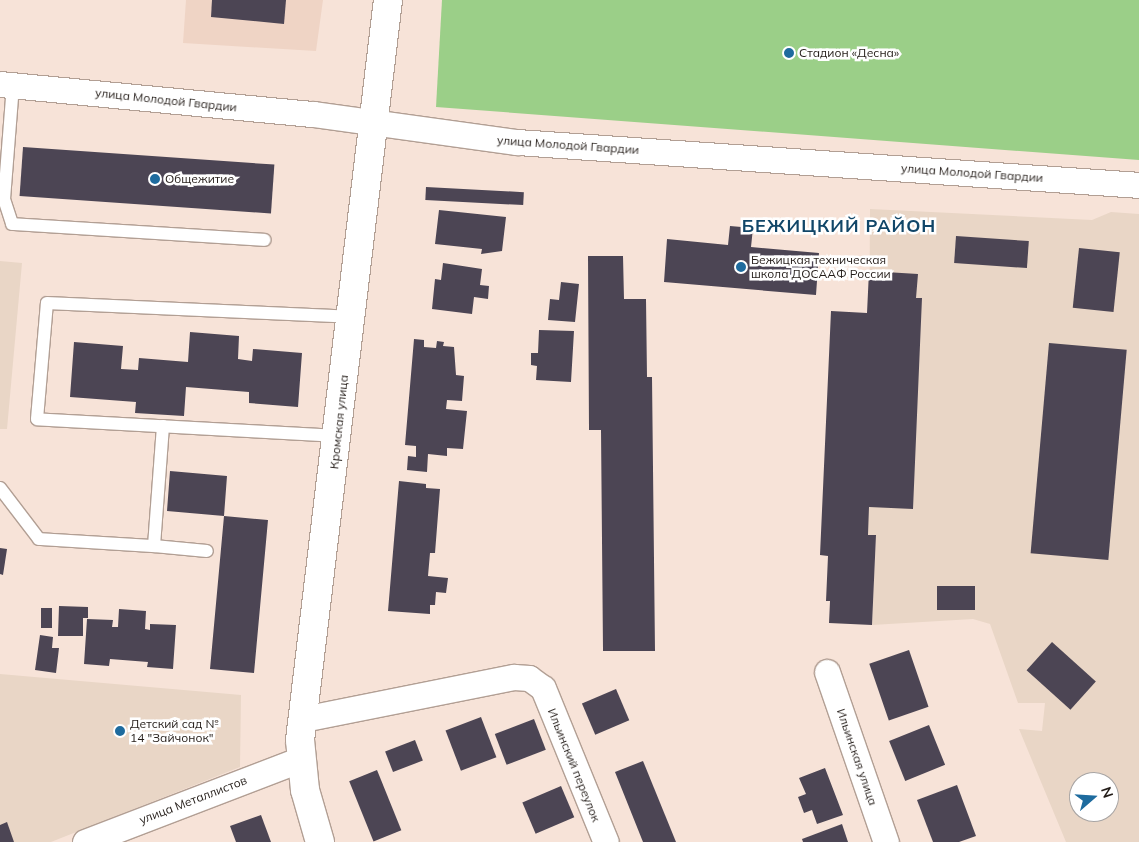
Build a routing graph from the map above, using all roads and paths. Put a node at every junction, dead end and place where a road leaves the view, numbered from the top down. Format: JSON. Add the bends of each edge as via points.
{"nodes":[{"id":1,"x":388,"y":0,"type":"edge"},
{"id":2,"x":6,"y":85,"type":"edge"},
{"id":3,"x":374,"y":124,"type":"junction"},
{"id":4,"x":1139,"y":185,"type":"edge"},
{"id":5,"x":264,"y":240,"type":"dead end"},
{"id":6,"x":350,"y":317,"type":"junction"},
{"id":7,"x":164,"y":426,"type":"junction"},
{"id":8,"x":337,"y":436,"type":"junction"},
{"id":9,"x":0,"y":488,"type":"edge"},
{"id":10,"x":154,"y":546,"type":"junction"},
{"id":11,"x":207,"y":551,"type":"dead end"},
{"id":12,"x":828,"y":672,"type":"dead end"},
{"id":13,"x":302,"y":719,"type":"junction"},
{"id":14,"x":301,"y":758,"type":"junction"},
{"id":15,"x":84,"y":842,"type":"edge"},
{"id":16,"x":320,"y":842,"type":"edge"},
{"id":17,"x":606,"y":842,"type":"edge"},
{"id":18,"x":886,"y":842,"type":"edge"}],
"edges":[{"from":1,"to":3,"type":"street","name":"Кромская улица"},
{"from":2,"to":3,"type":"street","name":"улица Молодой Гвардии","via":[[314,114]]},
{"from":2,"to":5,"type":"lane","via":[[4,199],[12,224]]},
{"from":3,"to":4,"type":"street","name":"улица Молодой Гвардии","via":[[517,142]]},
{"from":3,"to":6,"type":"street","name":"Кромская улица"},
{"from":6,"to":7,"type":"lane","via":[[47,303],[37,418]]},
{"from":6,"to":8,"type":"street","name":"Кромская улица"},
{"from":7,"to":8,"type":"lane"},
{"from":7,"to":10,"type":"lane"},
{"from":8,"to":13,"type":"street","name":"Кромская улица"},
{"from":9,"to":10,"type":"lane","via":[[39,539]]},
{"from":10,"to":11,"type":"lane"},
{"from":12,"to":18,"type":"street","name":"Ильинская улица"},
{"from":13,"to":14,"type":"street","name":"Кромская улица"},
{"from":13,"to":17,"type":"street","name":"Ильинский переулок","via":[[514,677],[529,678],[543,688]]},
{"from":14,"to":15,"type":"street","name":"улица Металлистов"},
{"from":14,"to":16,"type":"street","name":"Кромская улица","via":[[305,790]]}]}
